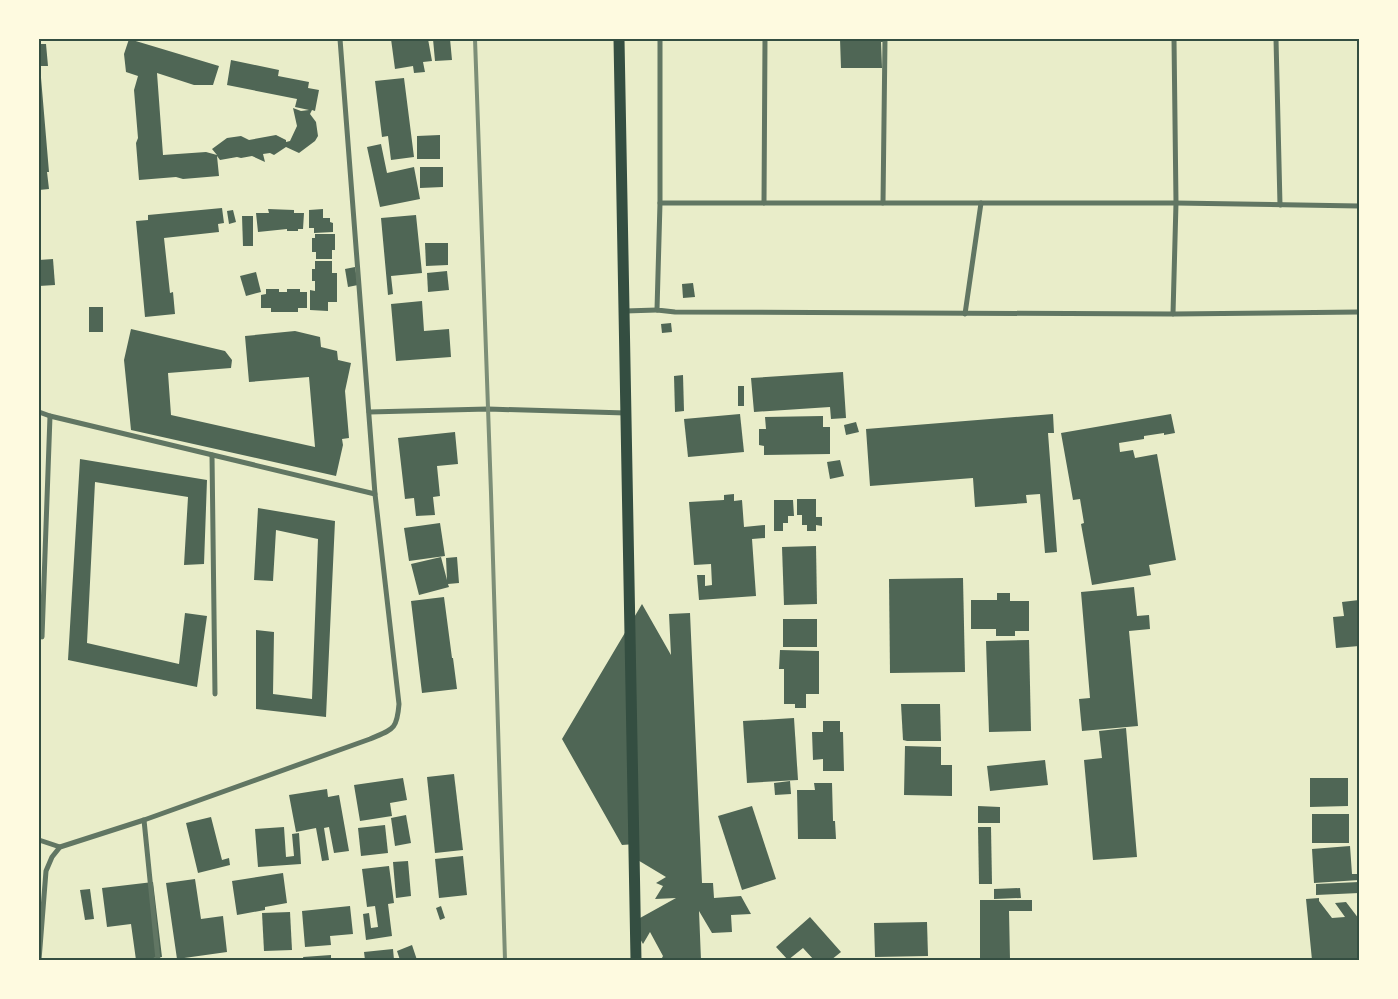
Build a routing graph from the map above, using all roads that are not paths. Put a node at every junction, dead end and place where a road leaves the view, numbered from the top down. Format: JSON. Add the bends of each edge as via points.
{"nodes":[{"id":1,"x":340,"y":39,"type":"edge"},
{"id":2,"x":619,"y":39,"type":"edge"},
{"id":3,"x":660,"y":39,"type":"edge"},
{"id":4,"x":764,"y":39,"type":"edge"},
{"id":5,"x":885,"y":39,"type":"edge"},
{"id":6,"x":1174,"y":39,"type":"edge"},
{"id":7,"x":1276,"y":39,"type":"edge"},
{"id":8,"x":883,"y":203,"type":"junction"},
{"id":9,"x":981,"y":203,"type":"junction"},
{"id":10,"x":1176,"y":203,"type":"junction"},
{"id":11,"x":660,"y":204,"type":"junction"},
{"id":12,"x":764,"y":204,"type":"junction"},
{"id":13,"x":1280,"y":205,"type":"junction"},
{"id":14,"x":1359,"y":206,"type":"edge"},
{"id":15,"x":657,"y":310,"type":"junction"},
{"id":16,"x":624,"y":312,"type":"junction"},
{"id":17,"x":1359,"y":312,"type":"edge"},
{"id":18,"x":965,"y":314,"type":"junction"},
{"id":19,"x":1173,"y":314,"type":"junction"},
{"id":20,"x":39,"y":412,"type":"edge"},
{"id":21,"x":369,"y":412,"type":"junction"},
{"id":22,"x":626,"y":413,"type":"junction"},
{"id":23,"x":50,"y":416,"type":"junction"},
{"id":24,"x":212,"y":455,"type":"junction"},
{"id":25,"x":375,"y":494,"type":"junction"},
{"id":26,"x":42,"y":637,"type":"dead end"},
{"id":27,"x":215,"y":694,"type":"dead end"},
{"id":28,"x":144,"y":820,"type":"junction"},
{"id":29,"x":39,"y":840,"type":"edge"},
{"id":30,"x":60,"y":847,"type":"junction"},
{"id":31,"x":39,"y":960,"type":"edge"},
{"id":32,"x":158,"y":960,"type":"edge"},
{"id":33,"x":636,"y":960,"type":"edge"}],
"edges":[{"from":1,"to":21,"type":"street"},
{"from":2,"to":16,"type":"main road"},
{"from":3,"to":11,"type":"street"},
{"from":4,"to":12,"type":"street"},
{"from":5,"to":8,"type":"street"},
{"from":6,"to":10,"type":"street"},
{"from":7,"to":13,"type":"street"},
{"from":8,"to":9,"type":"street"},
{"from":8,"to":12,"type":"street"},
{"from":9,"to":10,"type":"street"},
{"from":9,"to":18,"type":"street"},
{"from":10,"to":13,"type":"street"},
{"from":10,"to":19,"type":"street"},
{"from":11,"to":12,"type":"street"},
{"from":11,"to":15,"type":"street"},
{"from":13,"to":14,"type":"street"},
{"from":15,"to":16,"type":"street"},
{"from":15,"to":18,"type":"street"},
{"from":16,"to":22,"type":"main road"},
{"from":17,"to":19,"type":"street"},
{"from":18,"to":19,"type":"street"},
{"from":20,"to":23,"type":"street"},
{"from":21,"to":22,"type":"street","via":[[488,409]]},
{"from":21,"to":25,"type":"street"},
{"from":22,"to":33,"type":"main road"},
{"from":23,"to":24,"type":"street"},
{"from":23,"to":26,"type":"street"},
{"from":24,"to":25,"type":"street"},
{"from":24,"to":27,"type":"street"},
{"from":25,"to":28,"type":"street","via":[[398,704],[397,720],[391,730]]},
{"from":28,"to":30,"type":"street"},
{"from":28,"to":32,"type":"street"},
{"from":29,"to":30,"type":"street"},
{"from":30,"to":31,"type":"street","via":[[46,871]]}]}
